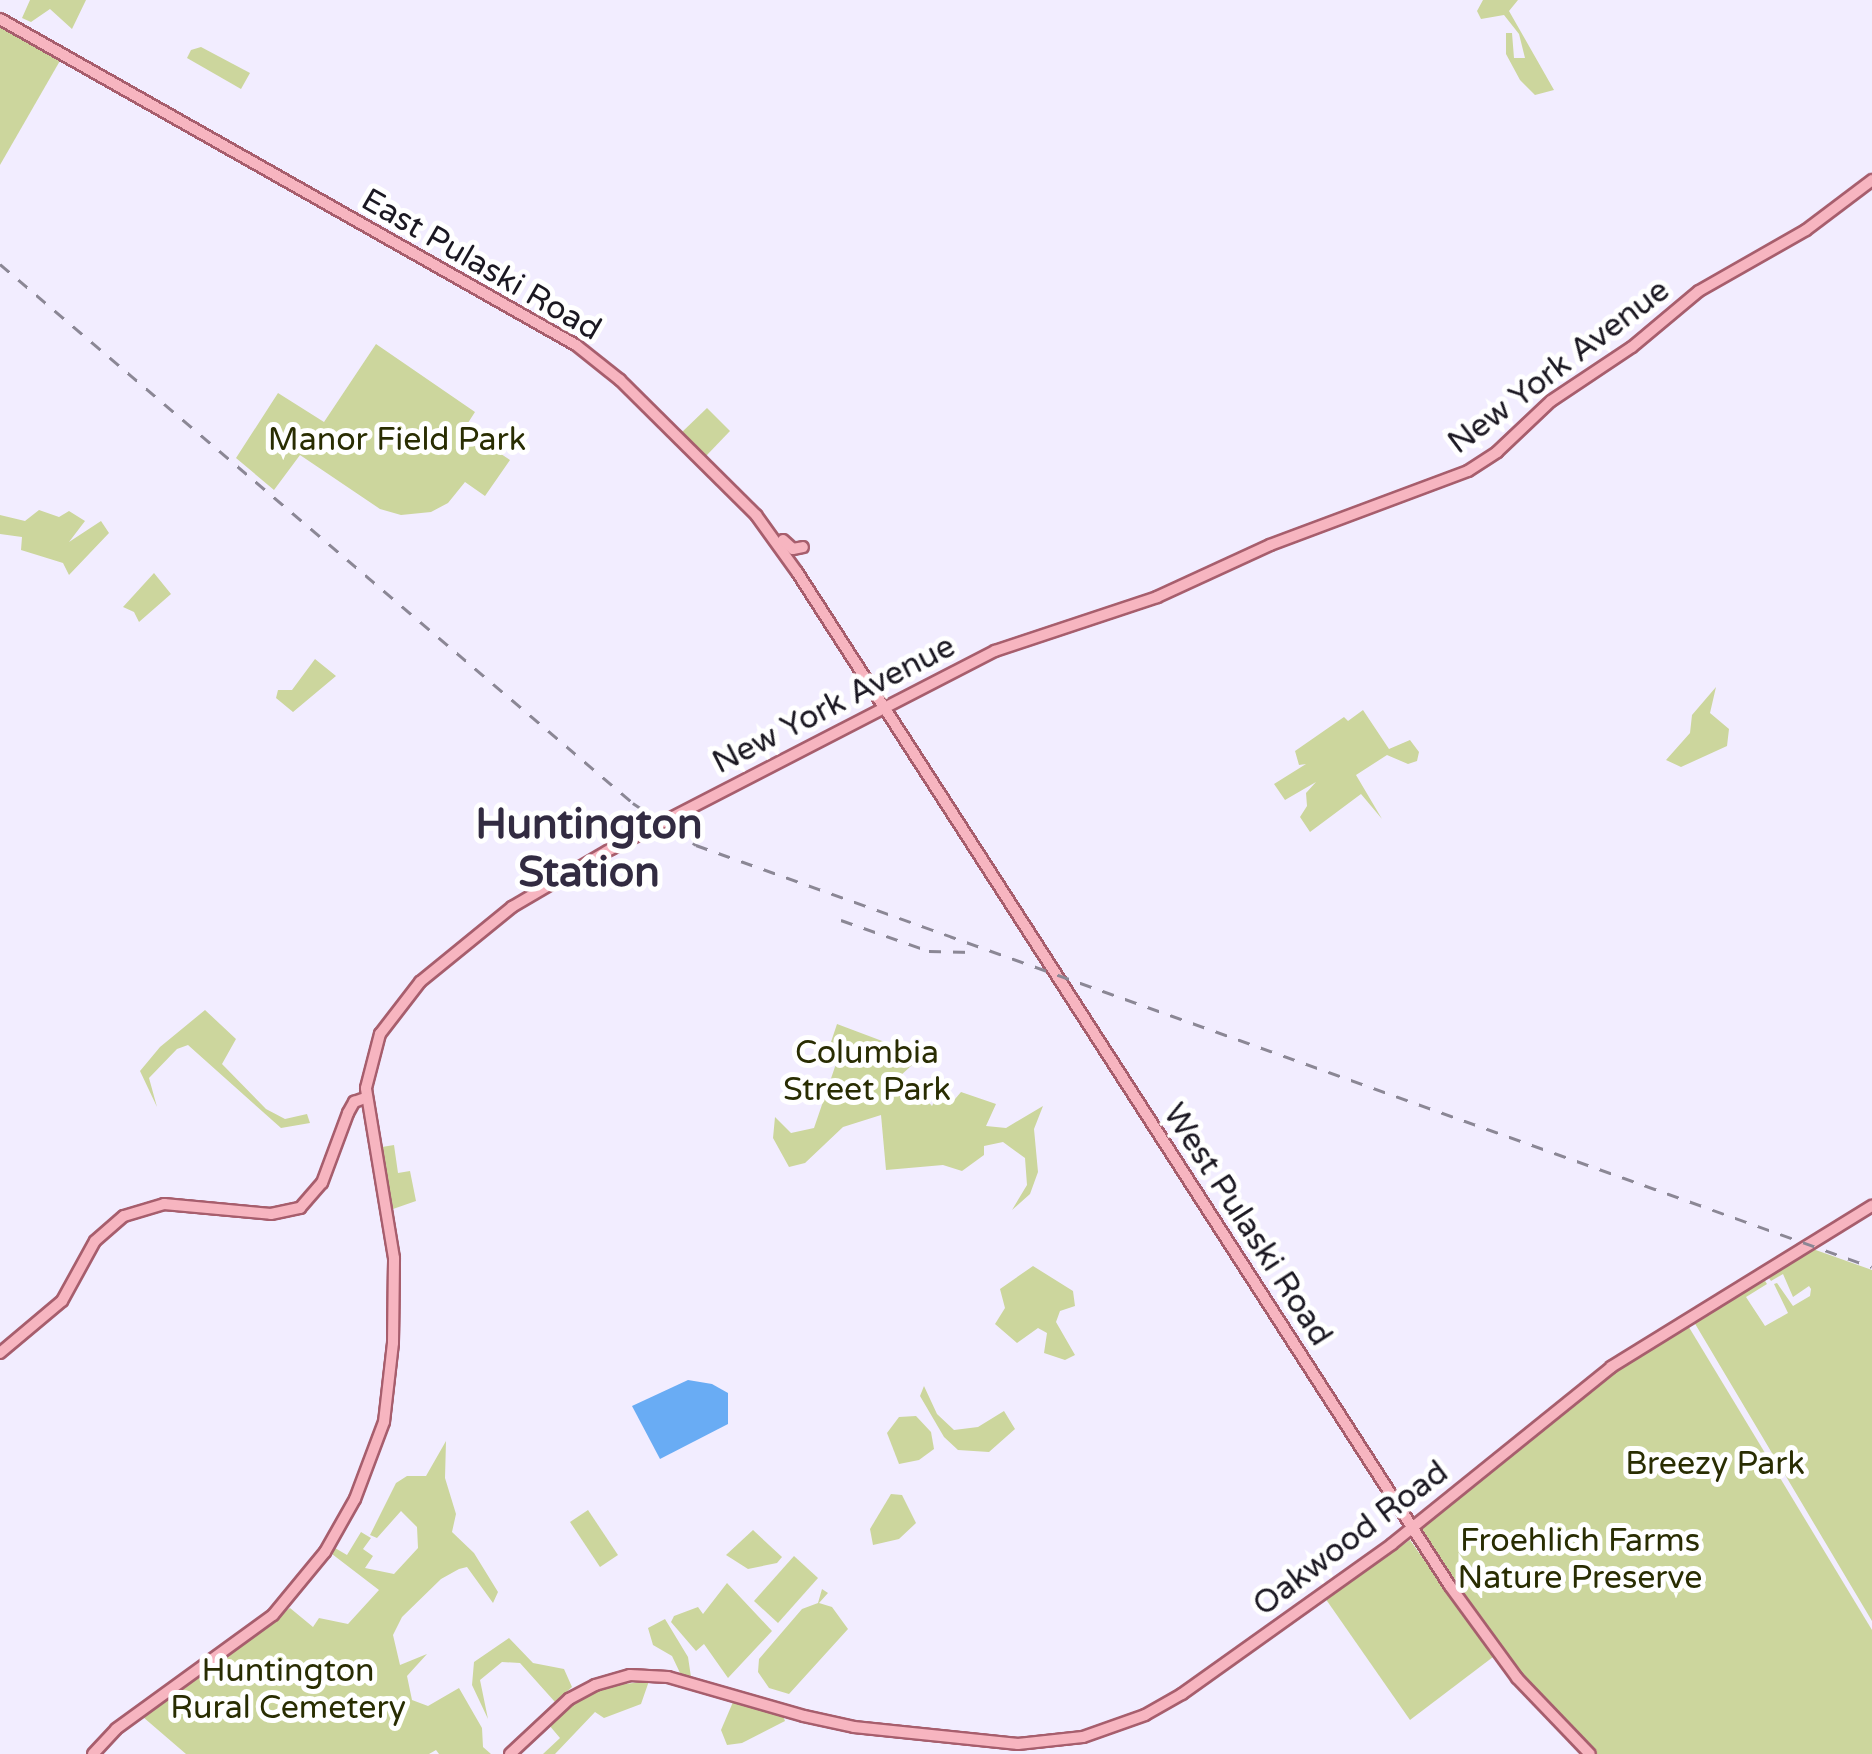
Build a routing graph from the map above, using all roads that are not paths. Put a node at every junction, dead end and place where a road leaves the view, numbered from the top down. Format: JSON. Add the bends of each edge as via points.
{"nodes":[{"id":1,"x":0,"y":19,"type":"edge"},
{"id":2,"x":1871,"y":182,"type":"edge"},
{"id":3,"x":768,"y":528,"type":"junction"},
{"id":4,"x":803,"y":547,"type":"dead end"},
{"id":5,"x":883,"y":706,"type":"junction"},
{"id":6,"x":1058,"y":950,"type":"dead end"},
{"id":7,"x":1047,"y":960,"type":"junction"},
{"id":8,"x":1119,"y":1046,"type":"dead end"},
{"id":9,"x":1110,"y":1058,"type":"junction"},
{"id":10,"x":365,"y":1098,"type":"junction"},
{"id":11,"x":1872,"y":1206,"type":"edge"},
{"id":12,"x":0,"y":1352,"type":"edge"},
{"id":13,"x":1412,"y":1529,"type":"junction"},
{"id":14,"x":93,"y":1754,"type":"edge"},
{"id":15,"x":510,"y":1754,"type":"edge"},
{"id":16,"x":1590,"y":1754,"type":"edge"}],
"edges":[{"from":1,"to":3,"type":"main road","name":"East Pulaski Road","via":[[576,345],[620,380]]},
{"from":2,"to":5,"type":"main road","name":"New York Avenue","via":[[1806,230],[1700,291],[1550,401],[1468,471],[1270,545],[1158,597],[995,651]]},
{"from":3,"to":4,"type":"main road","via":[[791,548]]},
{"from":3,"to":5,"type":"main road","name":"East Pulaski Road"},
{"from":5,"to":7,"type":"main road","name":"West Pulaski Road"},
{"from":5,"to":10,"type":"main road","name":"New York Avenue","via":[[512,907],[391,1014],[373,1052]]},
{"from":6,"to":7,"type":"main road"},
{"from":7,"to":9,"type":"main road","name":"West Pulaski Road"},
{"from":8,"to":9,"type":"main road","via":[[1111,1048]]},
{"from":9,"to":13,"type":"main road","name":"West Pulaski Road"},
{"from":10,"to":12,"type":"main road","via":[[354,1102],[342,1124],[314,1196],[292,1212],[174,1204],[124,1216],[95,1241],[62,1301]]},
{"from":10,"to":14,"type":"main road","name":"New York Avenue","via":[[394,1273],[389,1400],[368,1468],[326,1552],[283,1606],[116,1729]]},
{"from":11,"to":13,"type":"main road","name":"Oakwood Road","via":[[1624,1358]]},
{"from":13,"to":15,"type":"main road","name":"Oakwood Road","via":[[1174,1699],[1096,1734],[1008,1744],[854,1727],[668,1678],[630,1675],[568,1699]]},
{"from":13,"to":16,"type":"main road","name":"West Pulaski Road","via":[[1497,1652]]}]}
